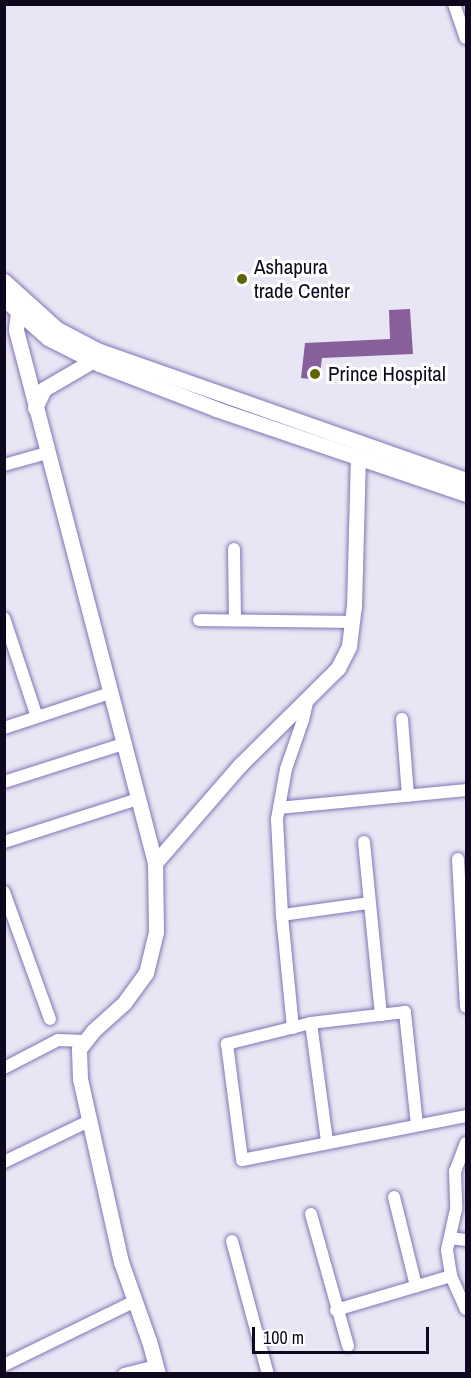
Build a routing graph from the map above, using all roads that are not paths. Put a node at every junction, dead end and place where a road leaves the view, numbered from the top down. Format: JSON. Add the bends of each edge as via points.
{"nodes":[{"id":1,"x":454,"y":4,"type":"edge"},
{"id":2,"x":466,"y":38,"type":"edge"},
{"id":3,"x":4,"y":281,"type":"edge"},
{"id":4,"x":20,"y":296,"type":"junction"},
{"id":5,"x":4,"y":299,"type":"edge"},
{"id":6,"x":17,"y":311,"type":"junction"},
{"id":7,"x":94,"y":356,"type":"junction"},
{"id":8,"x":35,"y":408,"type":"junction"},
{"id":9,"x":360,"y":451,"type":"junction"},
{"id":10,"x":47,"y":453,"type":"junction"},
{"id":11,"x":4,"y":465,"type":"edge"},
{"id":12,"x":466,"y":480,"type":"edge"},
{"id":13,"x":466,"y":494,"type":"edge"},
{"id":14,"x":234,"y":549,"type":"dead end"},
{"id":15,"x":4,"y":618,"type":"edge"},
{"id":16,"x":235,"y":619,"type":"junction"},
{"id":17,"x":199,"y":621,"type":"dead end"},
{"id":18,"x":352,"y":621,"type":"junction"},
{"id":19,"x":110,"y":693,"type":"junction"},
{"id":20,"x":308,"y":698,"type":"junction"},
{"id":21,"x":37,"y":717,"type":"junction"},
{"id":22,"x":402,"y":719,"type":"dead end"},
{"id":23,"x":4,"y":728,"type":"edge"},
{"id":24,"x":123,"y":744,"type":"junction"},
{"id":25,"x":4,"y":782,"type":"edge"},
{"id":26,"x":466,"y":790,"type":"edge"},
{"id":27,"x":408,"y":796,"type":"junction"},
{"id":28,"x":138,"y":799,"type":"junction"},
{"id":29,"x":279,"y":808,"type":"junction"},
{"id":30,"x":364,"y":842,"type":"dead end"},
{"id":31,"x":4,"y":843,"type":"edge"},
{"id":32,"x":458,"y":859,"type":"dead end"},
{"id":33,"x":155,"y":863,"type":"junction"},
{"id":34,"x":4,"y":892,"type":"edge"},
{"id":35,"x":369,"y":903,"type":"junction"},
{"id":36,"x":282,"y":915,"type":"junction"},
{"id":37,"x":465,"y":951,"type":"edge"},
{"id":38,"x":466,"y":1007,"type":"edge"},
{"id":39,"x":381,"y":1015,"type":"junction"},
{"id":40,"x":50,"y":1019,"type":"dead end"},
{"id":41,"x":311,"y":1023,"type":"junction"},
{"id":42,"x":293,"y":1028,"type":"junction"},
{"id":43,"x":86,"y":1041,"type":"junction"},
{"id":44,"x":4,"y":1068,"type":"edge"},
{"id":45,"x":466,"y":1116,"type":"edge"},
{"id":46,"x":89,"y":1121,"type":"junction"},
{"id":47,"x":417,"y":1125,"type":"junction"},
{"id":48,"x":327,"y":1142,"type":"junction"},
{"id":49,"x":466,"y":1143,"type":"edge"},
{"id":50,"x":4,"y":1162,"type":"edge"},
{"id":51,"x":394,"y":1197,"type":"dead end"},
{"id":52,"x":311,"y":1214,"type":"dead end"},
{"id":53,"x":450,"y":1238,"type":"junction"},
{"id":54,"x":466,"y":1240,"type":"edge"},
{"id":55,"x":232,"y":1241,"type":"dead end"},
{"id":56,"x":451,"y":1276,"type":"junction"},
{"id":57,"x":416,"y":1286,"type":"junction"},
{"id":58,"x":135,"y":1301,"type":"junction"},
{"id":59,"x":466,"y":1309,"type":"edge"},
{"id":60,"x":336,"y":1310,"type":"junction"},
{"id":61,"x":348,"y":1346,"type":"dead end"},
{"id":62,"x":4,"y":1365,"type":"edge"},
{"id":63,"x":157,"y":1370,"type":"edge"},
{"id":64,"x":124,"y":1374,"type":"edge"},
{"id":65,"x":268,"y":1374,"type":"edge"}],
"edges":[{"from":1,"to":2,"type":"street"},
{"from":3,"to":4,"type":"main road"},
{"from":4,"to":6,"type":"main road"},
{"from":4,"to":7,"type":"main road"},
{"from":5,"to":6,"type":"main road"},
{"from":6,"to":7,"type":"main road","via":[[56,344]]},
{"from":6,"to":8,"type":"main road","via":[[16,330]]},
{"from":7,"to":8,"type":"main road","via":[[44,389]]},
{"from":7,"to":9,"type":"main road","via":[[216,409]]},
{"from":8,"to":10,"type":"main road"},
{"from":9,"to":12,"type":"main road"},
{"from":9,"to":13,"type":"main road"},
{"from":9,"to":18,"type":"main road"},
{"from":10,"to":11,"type":"street"},
{"from":10,"to":19,"type":"main road"},
{"from":14,"to":16,"type":"street"},
{"from":15,"to":21,"type":"street"},
{"from":16,"to":17,"type":"street"},
{"from":16,"to":18,"type":"street"},
{"from":18,"to":20,"type":"main road","via":[[349,646],[338,668]]},
{"from":19,"to":21,"type":"street"},
{"from":19,"to":24,"type":"main road"},
{"from":20,"to":29,"type":"street","via":[[286,769]]},
{"from":20,"to":33,"type":"main road","via":[[239,766]]},
{"from":21,"to":23,"type":"street"},
{"from":22,"to":27,"type":"street"},
{"from":24,"to":25,"type":"street"},
{"from":24,"to":28,"type":"main road"},
{"from":26,"to":27,"type":"street"},
{"from":27,"to":29,"type":"street"},
{"from":28,"to":31,"type":"street"},
{"from":28,"to":33,"type":"main road"},
{"from":29,"to":36,"type":"street"},
{"from":30,"to":35,"type":"street"},
{"from":32,"to":37,"type":"street"},
{"from":33,"to":43,"type":"main road","via":[[156,932],[146,973],[124,1003]]},
{"from":34,"to":40,"type":"street"},
{"from":35,"to":36,"type":"street"},
{"from":35,"to":39,"type":"street"},
{"from":36,"to":42,"type":"street"},
{"from":37,"to":38,"type":"street"},
{"from":39,"to":41,"type":"street"},
{"from":39,"to":47,"type":"street","via":[[405,1012]]},
{"from":41,"to":42,"type":"street"},
{"from":41,"to":48,"type":"street"},
{"from":42,"to":48,"type":"street","via":[[227,1044],[242,1160]]},
{"from":43,"to":44,"type":"street","via":[[58,1040]]},
{"from":43,"to":46,"type":"main road","via":[[79,1049],[80,1080]]},
{"from":45,"to":47,"type":"street"},
{"from":46,"to":50,"type":"street"},
{"from":46,"to":58,"type":"main road","via":[[121,1262]]},
{"from":47,"to":48,"type":"street"},
{"from":49,"to":53,"type":"street","via":[[455,1171],[457,1198]]},
{"from":51,"to":57,"type":"street"},
{"from":52,"to":60,"type":"street"},
{"from":53,"to":54,"type":"street"},
{"from":53,"to":56,"type":"street","via":[[447,1258]]},
{"from":55,"to":65,"type":"street"},
{"from":56,"to":57,"type":"street"},
{"from":56,"to":59,"type":"street"},
{"from":57,"to":60,"type":"street"},
{"from":58,"to":62,"type":"street"},
{"from":58,"to":63,"type":"main road"},
{"from":60,"to":61,"type":"street"},
{"from":63,"to":64,"type":"street"}]}
